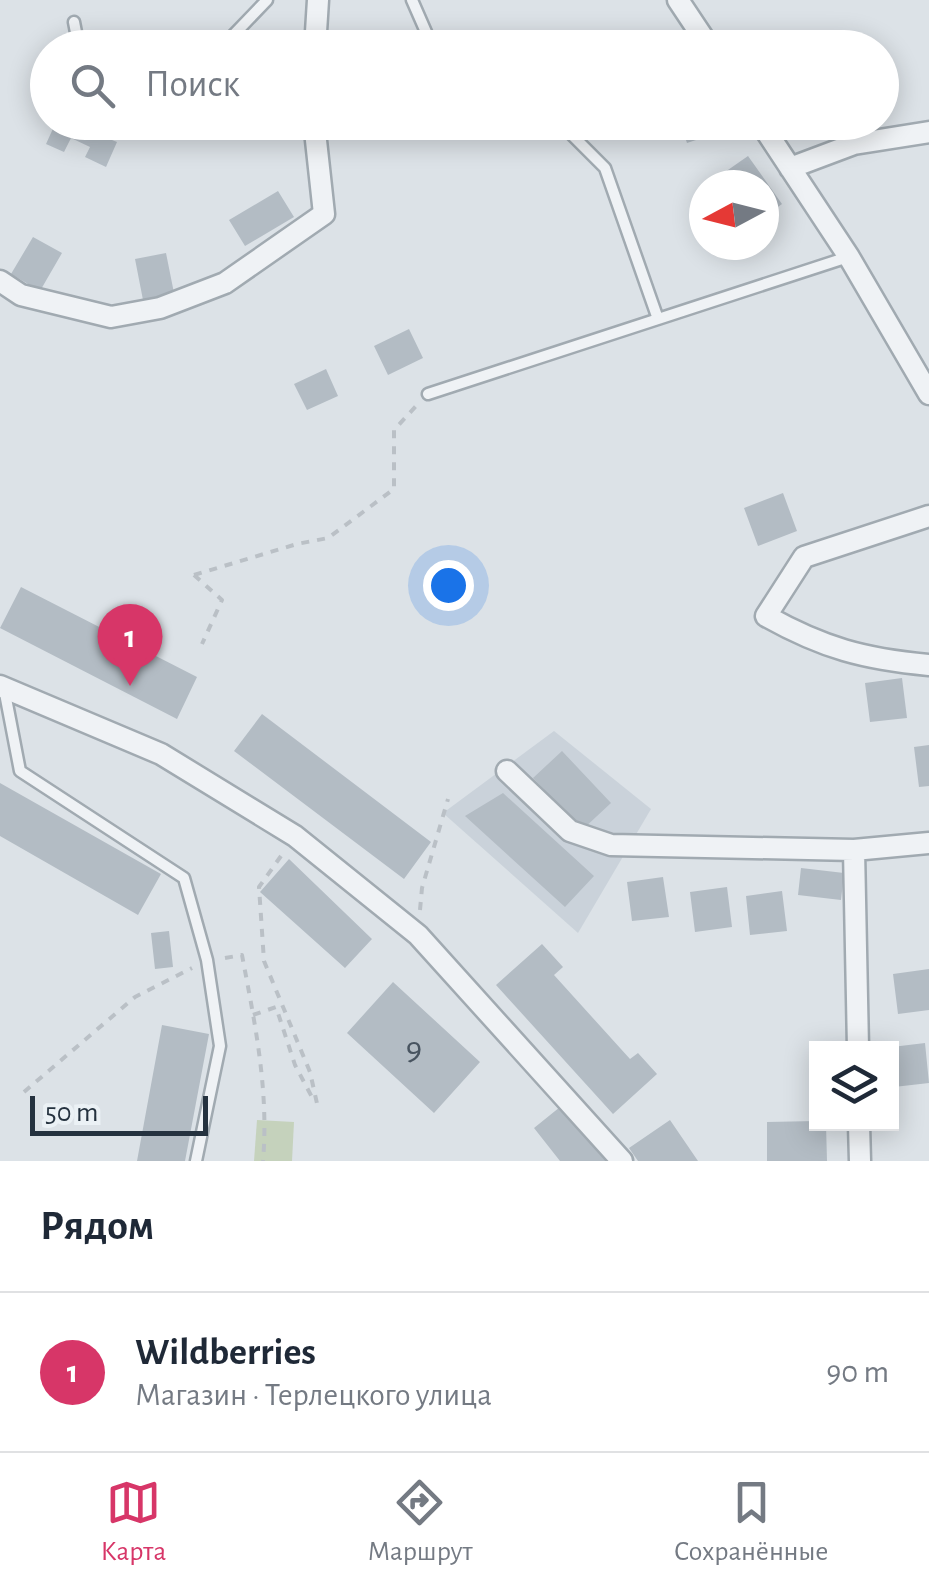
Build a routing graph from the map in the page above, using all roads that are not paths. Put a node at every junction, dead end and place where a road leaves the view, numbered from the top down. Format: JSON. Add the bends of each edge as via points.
{"nodes":[{"id":1,"x":267,"y":0,"type":"edge"},
{"id":2,"x":318,"y":0,"type":"edge"},
{"id":3,"x":412,"y":0,"type":"edge"},
{"id":4,"x":678,"y":0,"type":"edge"},
{"id":5,"x":74,"y":22,"type":"dead end"},
{"id":6,"x":75,"y":30,"type":"edge"},
{"id":7,"x":239,"y":30,"type":"edge"},
{"id":8,"x":316,"y":30,"type":"edge"},
{"id":9,"x":425,"y":30,"type":"edge"},
{"id":10,"x":698,"y":30,"type":"edge"},
{"id":11,"x":929,"y":132,"type":"edge"},
{"id":12,"x":899,"y":137,"type":"edge"},
{"id":13,"x":316,"y":140,"type":"edge"},
{"id":14,"x":577,"y":140,"type":"edge"},
{"id":15,"x":772,"y":140,"type":"edge"},
{"id":16,"x":879,"y":140,"type":"edge"},
{"id":17,"x":790,"y":168,"type":"junction"},
{"id":18,"x":849,"y":256,"type":"junction"},
{"id":19,"x":0,"y":280,"type":"edge"},
{"id":20,"x":658,"y":319,"type":"junction"},
{"id":21,"x":428,"y":394,"type":"road end"},
{"id":22,"x":929,"y":394,"type":"edge"},
{"id":23,"x":929,"y":516,"type":"edge"},
{"id":24,"x":929,"y":665,"type":"edge"},
{"id":25,"x":2,"y":687,"type":"edge"},
{"id":26,"x":506,"y":771,"type":"dead end"},
{"id":27,"x":929,"y":843,"type":"edge"},
{"id":28,"x":854,"y":850,"type":"junction"},
{"id":29,"x":858,"y":1041,"type":"edge"},
{"id":30,"x":859,"y":1131,"type":"edge"},
{"id":31,"x":196,"y":1161,"type":"edge"},
{"id":32,"x":622,"y":1161,"type":"edge"},
{"id":33,"x":860,"y":1161,"type":"edge"}],
"edges":[{"from":1,"to":7,"type":"lane"},
{"from":2,"to":8,"type":"street"},
{"from":3,"to":9,"type":"lane"},
{"from":4,"to":10,"type":"street"},
{"from":5,"to":6,"type":"lane"},
{"from":11,"to":12,"type":"street"},
{"from":13,"to":19,"type":"street","via":[[324,214],[224,283],[160,308],[111,317],[21,296]]},
{"from":14,"to":20,"type":"lane","via":[[605,168]]},
{"from":15,"to":17,"type":"street"},
{"from":16,"to":17,"type":"street"},
{"from":17,"to":18,"type":"street"},
{"from":18,"to":20,"type":"lane"},
{"from":18,"to":22,"type":"street"},
{"from":20,"to":21,"type":"lane"},
{"from":23,"to":24,"type":"street","via":[[804,557],[766,616],[808,640],[850,653]]},
{"from":25,"to":31,"type":"lane","via":[[20,770],[184,878],[208,960],[220,1046]]},
{"from":25,"to":32,"type":"street","via":[[161,754],[295,836],[418,935]]},
{"from":26,"to":28,"type":"street","via":[[570,831],[611,844]]},
{"from":27,"to":28,"type":"street"},
{"from":28,"to":29,"type":"street"},
{"from":30,"to":33,"type":"street"}]}
